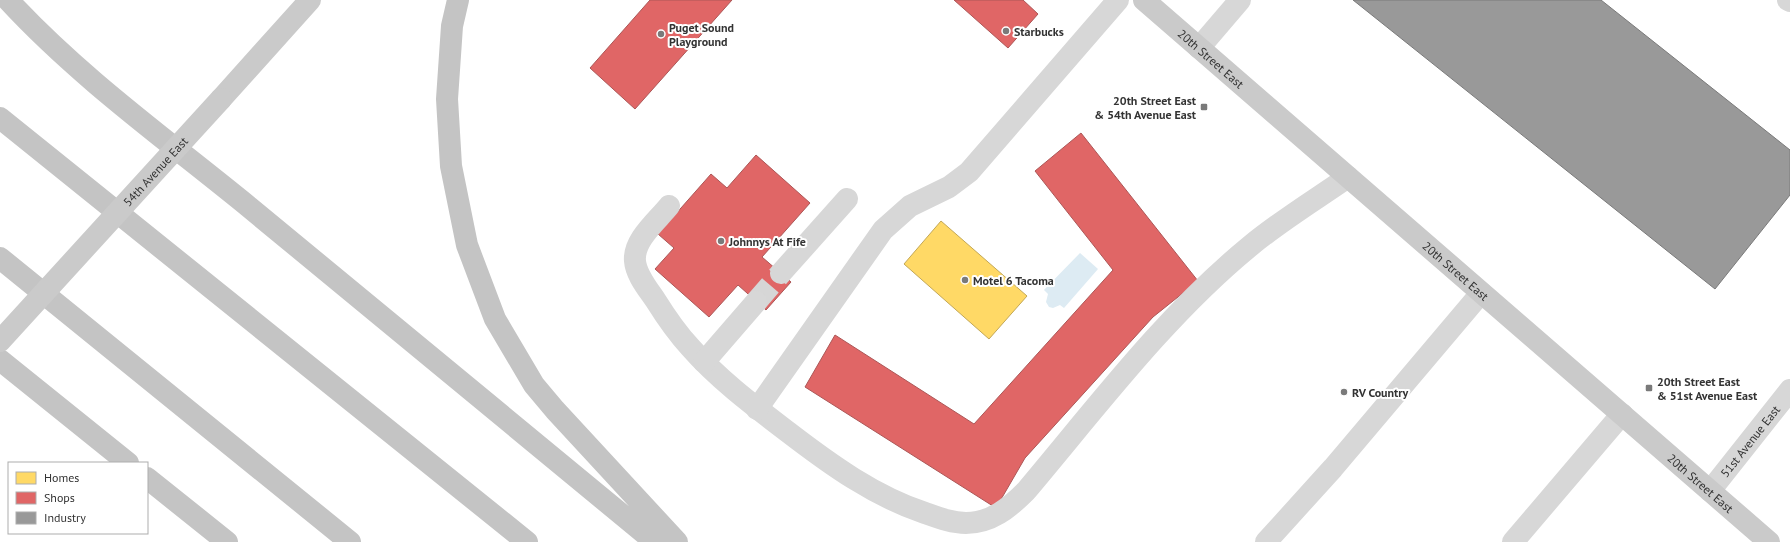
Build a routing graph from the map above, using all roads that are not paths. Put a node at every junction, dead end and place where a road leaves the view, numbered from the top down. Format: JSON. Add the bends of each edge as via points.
{"nodes":[{"id":1,"x":8,"y":0,"type":"edge"},
{"id":2,"x":310,"y":0,"type":"edge"},
{"id":3,"x":458,"y":0,"type":"edge"},
{"id":4,"x":1118,"y":0,"type":"edge"},
{"id":5,"x":1144,"y":0,"type":"edge"},
{"id":6,"x":1240,"y":0,"type":"edge"},
{"id":7,"x":1199,"y":48,"type":"junction"},
{"id":8,"x":0,"y":118,"type":"edge"},
{"id":9,"x":1348,"y":177,"type":"junction"},
{"id":10,"x":847,"y":199,"type":"dead end"},
{"id":11,"x":669,"y":206,"type":"dead end"},
{"id":12,"x":0,"y":258,"type":"edge"},
{"id":13,"x":781,"y":273,"type":"tunnel mouth"},
{"id":14,"x":1481,"y":293,"type":"junction"},
{"id":15,"x":756,"y":302,"type":"tunnel mouth"},
{"id":16,"x":0,"y":341,"type":"edge"},
{"id":17,"x":0,"y":360,"type":"edge"},
{"id":18,"x":704,"y":362,"type":"junction"},
{"id":19,"x":1790,"y":390,"type":"edge"},
{"id":20,"x":757,"y":408,"type":"junction"},
{"id":21,"x":1622,"y":414,"type":"junction"},
{"id":22,"x":127,"y":462,"type":"edge"},
{"id":23,"x":148,"y":479,"type":"edge"},
{"id":24,"x":1710,"y":491,"type":"junction"},
{"id":25,"x":227,"y":542,"type":"edge"},
{"id":26,"x":350,"y":542,"type":"edge"},
{"id":27,"x":527,"y":542,"type":"edge"},
{"id":28,"x":655,"y":542,"type":"edge"},
{"id":29,"x":677,"y":542,"type":"edge"},
{"id":30,"x":1266,"y":542,"type":"edge"},
{"id":31,"x":1513,"y":542,"type":"edge"},
{"id":32,"x":1769,"y":542,"type":"edge"}],
"edges":[{"from":1,"to":28,"type":"highway","via":[[36,30],[122,107],[246,205]]},
{"from":2,"to":16,"type":"main road","name":"54th Avenue East","bridge":true},
{"from":3,"to":29,"type":"highway","via":[[452,26],[447,99],[452,166],[467,244],[495,319],[534,384],[554,410]]},
{"from":4,"to":20,"type":"street","via":[[969,172],[950,187],[910,206],[883,230]]},
{"from":5,"to":7,"type":"main road","name":"20th Street East"},
{"from":6,"to":7,"type":"street"},
{"from":7,"to":9,"type":"main road","name":"20th Street East"},
{"from":8,"to":27,"type":"highway"},
{"from":9,"to":14,"type":"main road","name":"20th Street East"},
{"from":9,"to":20,"type":"street","via":[[1249,247],[1215,278],[1161,332],[1026,491],[1001,513],[987,520],[974,523],[957,522],[893,501],[840,471]]},
{"from":10,"to":13,"type":"street"},
{"from":11,"to":18,"type":"street","via":[[638,243],[634,261],[641,279],[669,321]]},
{"from":12,"to":26,"type":"highway"},
{"from":14,"to":21,"type":"main road","name":"20th Street East"},
{"from":14,"to":30,"type":"street","via":[[1333,468]]},
{"from":15,"to":18,"type":"street"},
{"from":17,"to":22,"type":"highway"},
{"from":18,"to":20,"type":"street"},
{"from":19,"to":24,"type":"street","name":"51st Avenue East"},
{"from":21,"to":24,"type":"main road","name":"20th Street East"},
{"from":21,"to":31,"type":"street"},
{"from":23,"to":25,"type":"highway"},
{"from":24,"to":32,"type":"main road","name":"20th Street East"}]}
